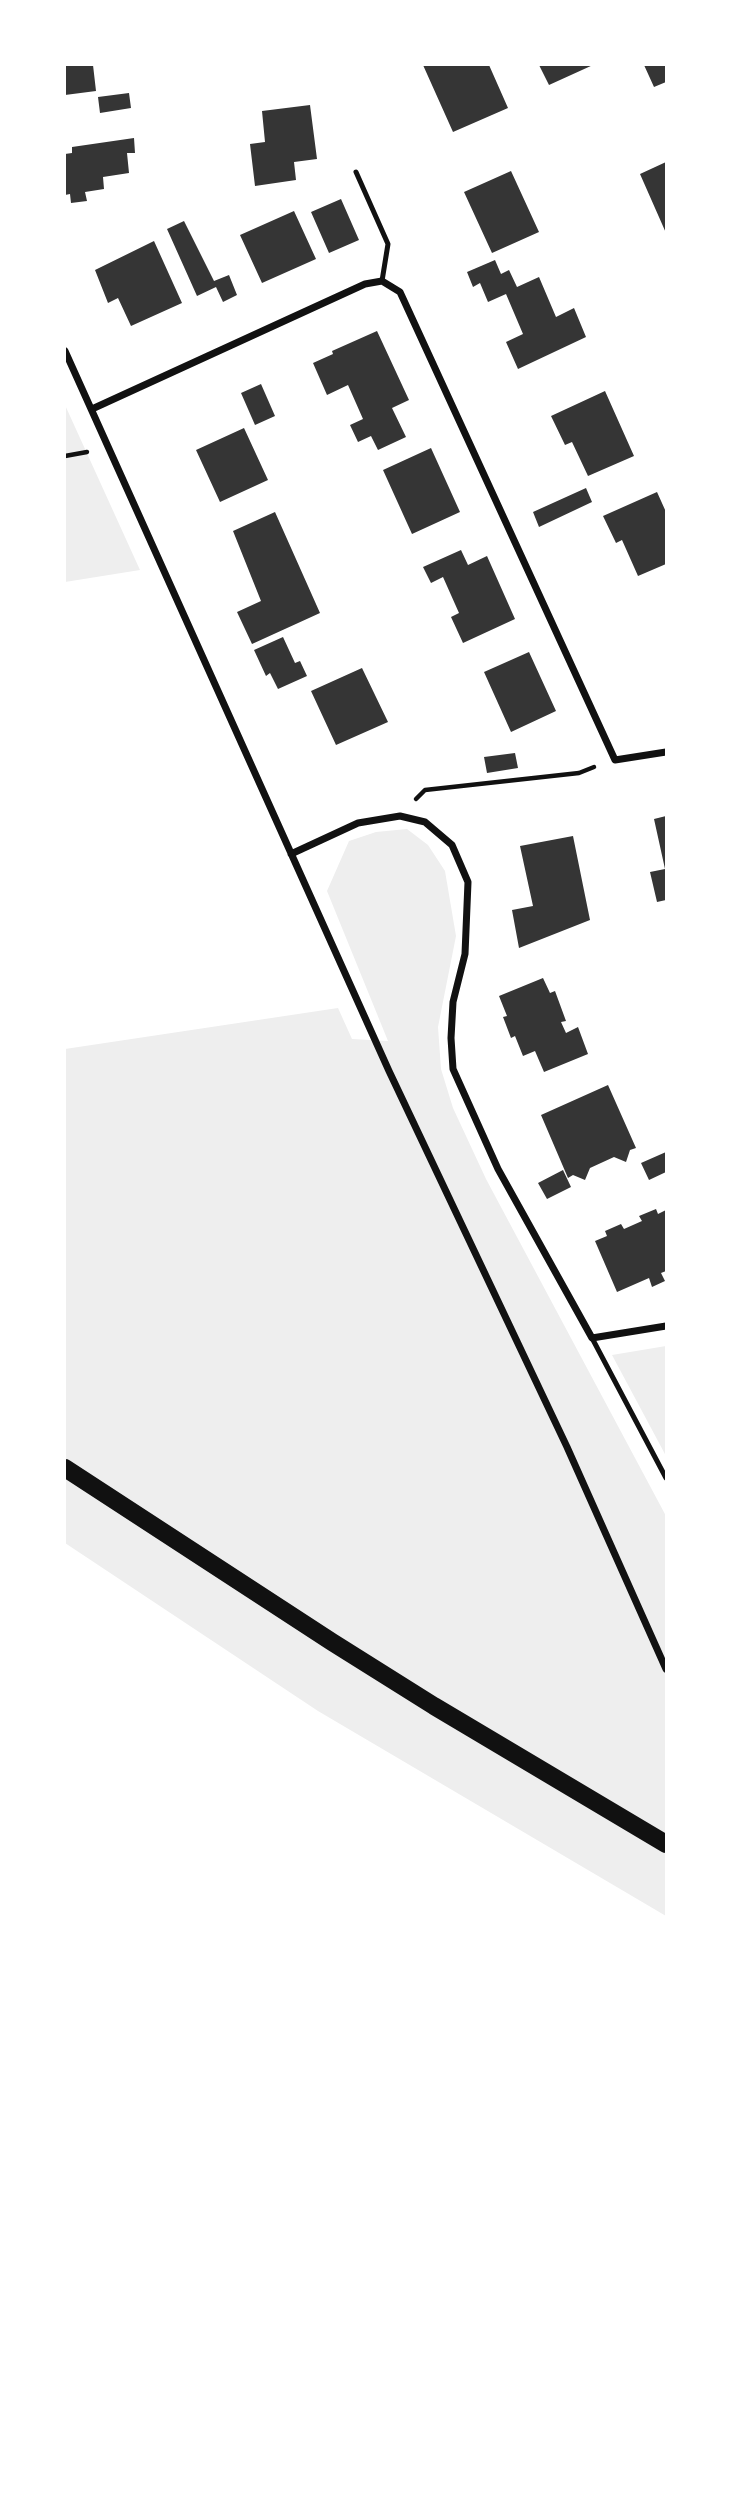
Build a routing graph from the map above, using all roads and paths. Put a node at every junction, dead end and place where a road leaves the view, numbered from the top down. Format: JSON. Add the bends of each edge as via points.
{"nodes":[{"id":1,"x":356,"y":172,"type":"dead end"},
{"id":2,"x":382,"y":281,"type":"junction"},
{"id":3,"x":65,"y":351,"type":"edge"},
{"id":4,"x":92,"y":408,"type":"junction"},
{"id":5,"x":666,"y":752,"type":"edge"},
{"id":6,"x":615,"y":760,"type":"junction"},
{"id":7,"x":401,"y":816,"type":"junction"},
{"id":8,"x":291,"y":853,"type":"junction"},
{"id":9,"x":666,"y":1326,"type":"edge"},
{"id":10,"x":592,"y":1338,"type":"junction"},
{"id":11,"x":65,"y":1468,"type":"edge"},
{"id":12,"x":666,"y":1478,"type":"edge"},
{"id":13,"x":666,"y":1669,"type":"edge"},
{"id":14,"x":666,"y":1844,"type":"edge"}],
"edges":[{"from":1,"to":2,"type":"lane","via":[[387,244]]},
{"from":2,"to":4,"type":"street","via":[[365,284]]},
{"from":2,"to":6,"type":"street","via":[[400,292]]},
{"from":3,"to":4,"type":"street"},
{"from":4,"to":8,"type":"street"},
{"from":5,"to":6,"type":"street"},
{"from":6,"to":7,"type":"path","via":[[579,773],[425,790]]},
{"from":7,"to":8,"type":"street","via":[[358,823]]},
{"from":7,"to":10,"type":"street","via":[[425,822],[452,845],[468,882],[465,954],[453,1002],[453,1069],[498,1169]]},
{"from":8,"to":13,"type":"street"},
{"from":9,"to":10,"type":"street"},
{"from":10,"to":12,"type":"lane"},
{"from":11,"to":14,"type":"main road","via":[[354,1657]]}]}
